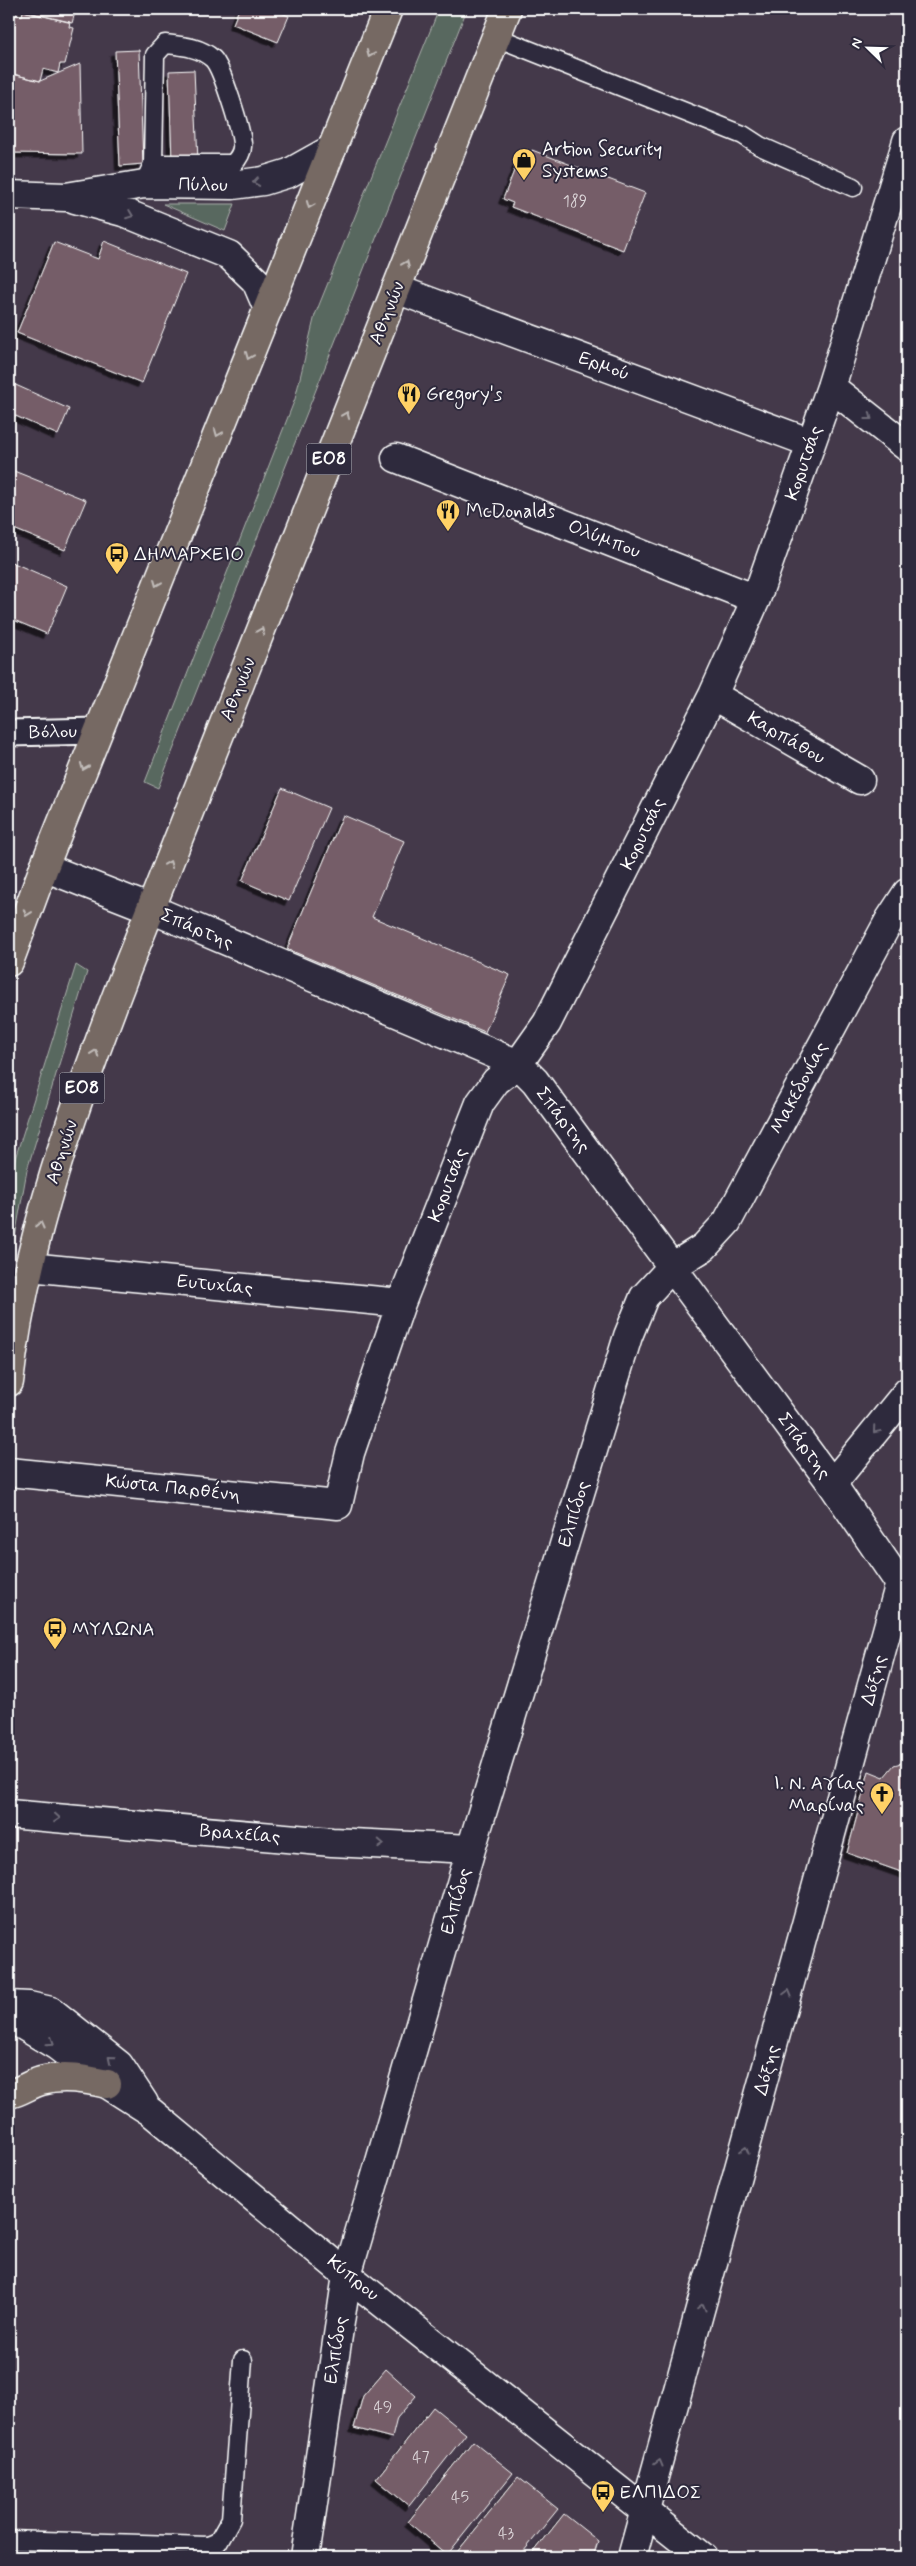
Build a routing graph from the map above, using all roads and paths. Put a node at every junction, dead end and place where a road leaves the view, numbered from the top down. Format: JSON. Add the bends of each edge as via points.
{"nodes":[{"id":1,"x":388,"y":9,"type":"edge"},
{"id":2,"x":507,"y":9,"type":"edge"},
{"id":3,"x":496,"y":37,"type":"junction"},
{"id":4,"x":907,"y":141,"type":"edge"},
{"id":5,"x":332,"y":148,"type":"junction"},
{"id":6,"x":149,"y":174,"type":"junction"},
{"id":7,"x":853,"y":187,"type":"dead end"},
{"id":8,"x":9,"y":195,"type":"edge"},
{"id":9,"x":66,"y":197,"type":"junction"},
{"id":10,"x":396,"y":289,"type":"junction"},
{"id":11,"x":268,"y":309,"type":"junction"},
{"id":12,"x":831,"y":387,"type":"junction"},
{"id":13,"x":811,"y":443,"type":"junction"},
{"id":14,"x":907,"y":447,"type":"edge"},
{"id":15,"x":396,"y":458,"type":"dead end"},
{"id":16,"x":756,"y":599,"type":"junction"},
{"id":17,"x":713,"y":695,"type":"junction"},
{"id":18,"x":98,"y":731,"type":"junction"},
{"id":19,"x":9,"y":733,"type":"edge"},
{"id":20,"x":860,"y":780,"type":"dead end"},
{"id":21,"x":44,"y":868,"type":"junction"},
{"id":22,"x":907,"y":893,"type":"edge"},
{"id":23,"x":151,"y":909,"type":"junction"},
{"id":24,"x":9,"y":962,"type":"edge"},
{"id":25,"x":518,"y":1064,"type":"junction"},
{"id":26,"x":672,"y":1266,"type":"junction"},
{"id":27,"x":29,"y":1267,"type":"junction"},
{"id":28,"x":401,"y":1303,"type":"junction"},
{"id":29,"x":9,"y":1382,"type":"edge"},
{"id":30,"x":907,"y":1392,"type":"edge"},
{"id":31,"x":9,"y":1472,"type":"edge"},
{"id":32,"x":832,"y":1484,"type":"junction"},
{"id":33,"x":338,"y":1505,"type":"joint"},
{"id":34,"x":904,"y":1588,"type":"edge"},
{"id":35,"x":9,"y":1814,"type":"edge"},
{"id":36,"x":471,"y":1848,"type":"junction"},
{"id":37,"x":9,"y":2005,"type":"edge"},
{"id":38,"x":9,"y":2017,"type":"edge"},
{"id":39,"x":107,"y":2084,"type":"junction"},
{"id":40,"x":9,"y":2094,"type":"edge"},
{"id":41,"x":151,"y":2112,"type":"junction"},
{"id":42,"x":347,"y":2275,"type":"junction"},
{"id":43,"x":243,"y":2360,"type":"dead end"},
{"id":44,"x":646,"y":2510,"type":"junction"},
{"id":45,"x":9,"y":2540,"type":"edge"},
{"id":46,"x":305,"y":2557,"type":"edge"},
{"id":47,"x":632,"y":2557,"type":"edge"},
{"id":48,"x":703,"y":2557,"type":"edge"}],
"edges":[{"from":1,"to":5,"type":"highway","one_way":true},
{"from":2,"to":3,"type":"highway","name":"Αθηνών","number":"ΕΟ8"},
{"from":3,"to":7,"type":"lane","via":[[743,135],[760,146]]},
{"from":10,"to":3,"type":"highway","name":"Αθηνών","number":"ΕΟ8","one_way":true},
{"from":4,"to":12,"type":"street","name":"Κορυτσάς"},
{"from":5,"to":6,"type":"street","name":"Πύλου","one_way":true,"via":[[289,173],[263,181],[233,185]]},
{"from":5,"to":11,"type":"highway","one_way":true},
{"from":6,"to":6,"type":"lane","via":[[233,164],[239,158],[243,145],[220,70],[206,54],[192,47],[166,44],[155,55]]},
{"from":6,"to":9,"type":"street","name":"Πύλου"},
{"from":8,"to":9,"type":"street","name":"Πύλου"},
{"from":9,"to":11,"type":"street","name":"Πύλου","one_way":true,"via":[[122,212],[229,254],[256,281]]},
{"from":10,"to":13,"type":"street","name":"Ερμού"},
{"from":23,"to":10,"type":"highway","name":"Αθηνών","number":"ΕΟ8","one_way":true},
{"from":11,"to":18,"type":"highway","one_way":true},
{"from":12,"to":13,"type":"street","name":"Κορυτσάς"},
{"from":12,"to":14,"type":"street","one_way":true},
{"from":13,"to":16,"type":"street","name":"Κορυτσάς"},
{"from":15,"to":16,"type":"street","name":"Ολύμπου"},
{"from":16,"to":17,"type":"street","name":"Κορυτσάς"},
{"from":17,"to":20,"type":"street","name":"Καρπάθου"},
{"from":17,"to":25,"type":"street","name":"Κορυτσάς","via":[[570,980],[547,1023]]},
{"from":18,"to":19,"type":"street","name":"Βόλου"},
{"from":18,"to":21,"type":"highway","one_way":true},
{"from":21,"to":23,"type":"street","name":"Σπάρτης"},
{"from":21,"to":24,"type":"highway","one_way":true},
{"from":22,"to":26,"type":"street","name":"Μακεδονίας","via":[[727,1222],[704,1247]]},
{"from":23,"to":25,"type":"street","name":"Σπάρτης"},
{"from":27,"to":23,"type":"highway","name":"Αθηνών","number":"ΕΟ8","one_way":true,"via":[[48,1194],[86,1078]]},
{"from":25,"to":26,"type":"street","name":"Σπάρτης","via":[[535,1081]]},
{"from":25,"to":28,"type":"street","name":"Κορυτσάς","via":[[496,1081],[480,1103]]},
{"from":26,"to":32,"type":"street","name":"Σπάρτης"},
{"from":26,"to":36,"type":"street","name":"Ελπίδος","via":[[644,1297],[628,1336]]},
{"from":27,"to":28,"type":"street","name":"Ευτυχίας"},
{"from":27,"to":29,"type":"highway","name":"Αθηνών","number":"ΕΟ8"},
{"from":28,"to":33,"type":"street","name":"Κορυτσάς","via":[[350,1453]]},
{"from":30,"to":32,"type":"street","one_way":true},
{"from":31,"to":33,"type":"street","name":"Κώστα Παρθένη"},
{"from":32,"to":34,"type":"street","name":"Σπάρτης"},
{"from":44,"to":34,"type":"street","name":"Δόξης","one_way":true},
{"from":35,"to":36,"type":"street","name":"Βραχείας","one_way":true,"via":[[332,1842]]},
{"from":36,"to":42,"type":"street","name":"Ελπίδος"},
{"from":41,"to":37,"type":"street","name":"Κύπρου","one_way":true,"via":[[119,2065],[51,2011]]},
{"from":38,"to":39,"type":"street","one_way":true,"via":[[57,2046]]},
{"from":39,"to":40,"type":"highway","via":[[60,2078],[42,2081]]},
{"from":39,"to":41,"type":"street"},
{"from":41,"to":42,"type":"street","name":"Κύπρου"},
{"from":42,"to":44,"type":"street","name":"Κύπρου"},
{"from":42,"to":46,"type":"street","name":"Ελπίδος"},
{"from":43,"to":45,"type":"lane","via":[[232,2519],[218,2542],[208,2546]]},
{"from":44,"to":47,"type":"street","name":"Δόξης"},
{"from":44,"to":48,"type":"street","name":"Κύπρου"}]}
